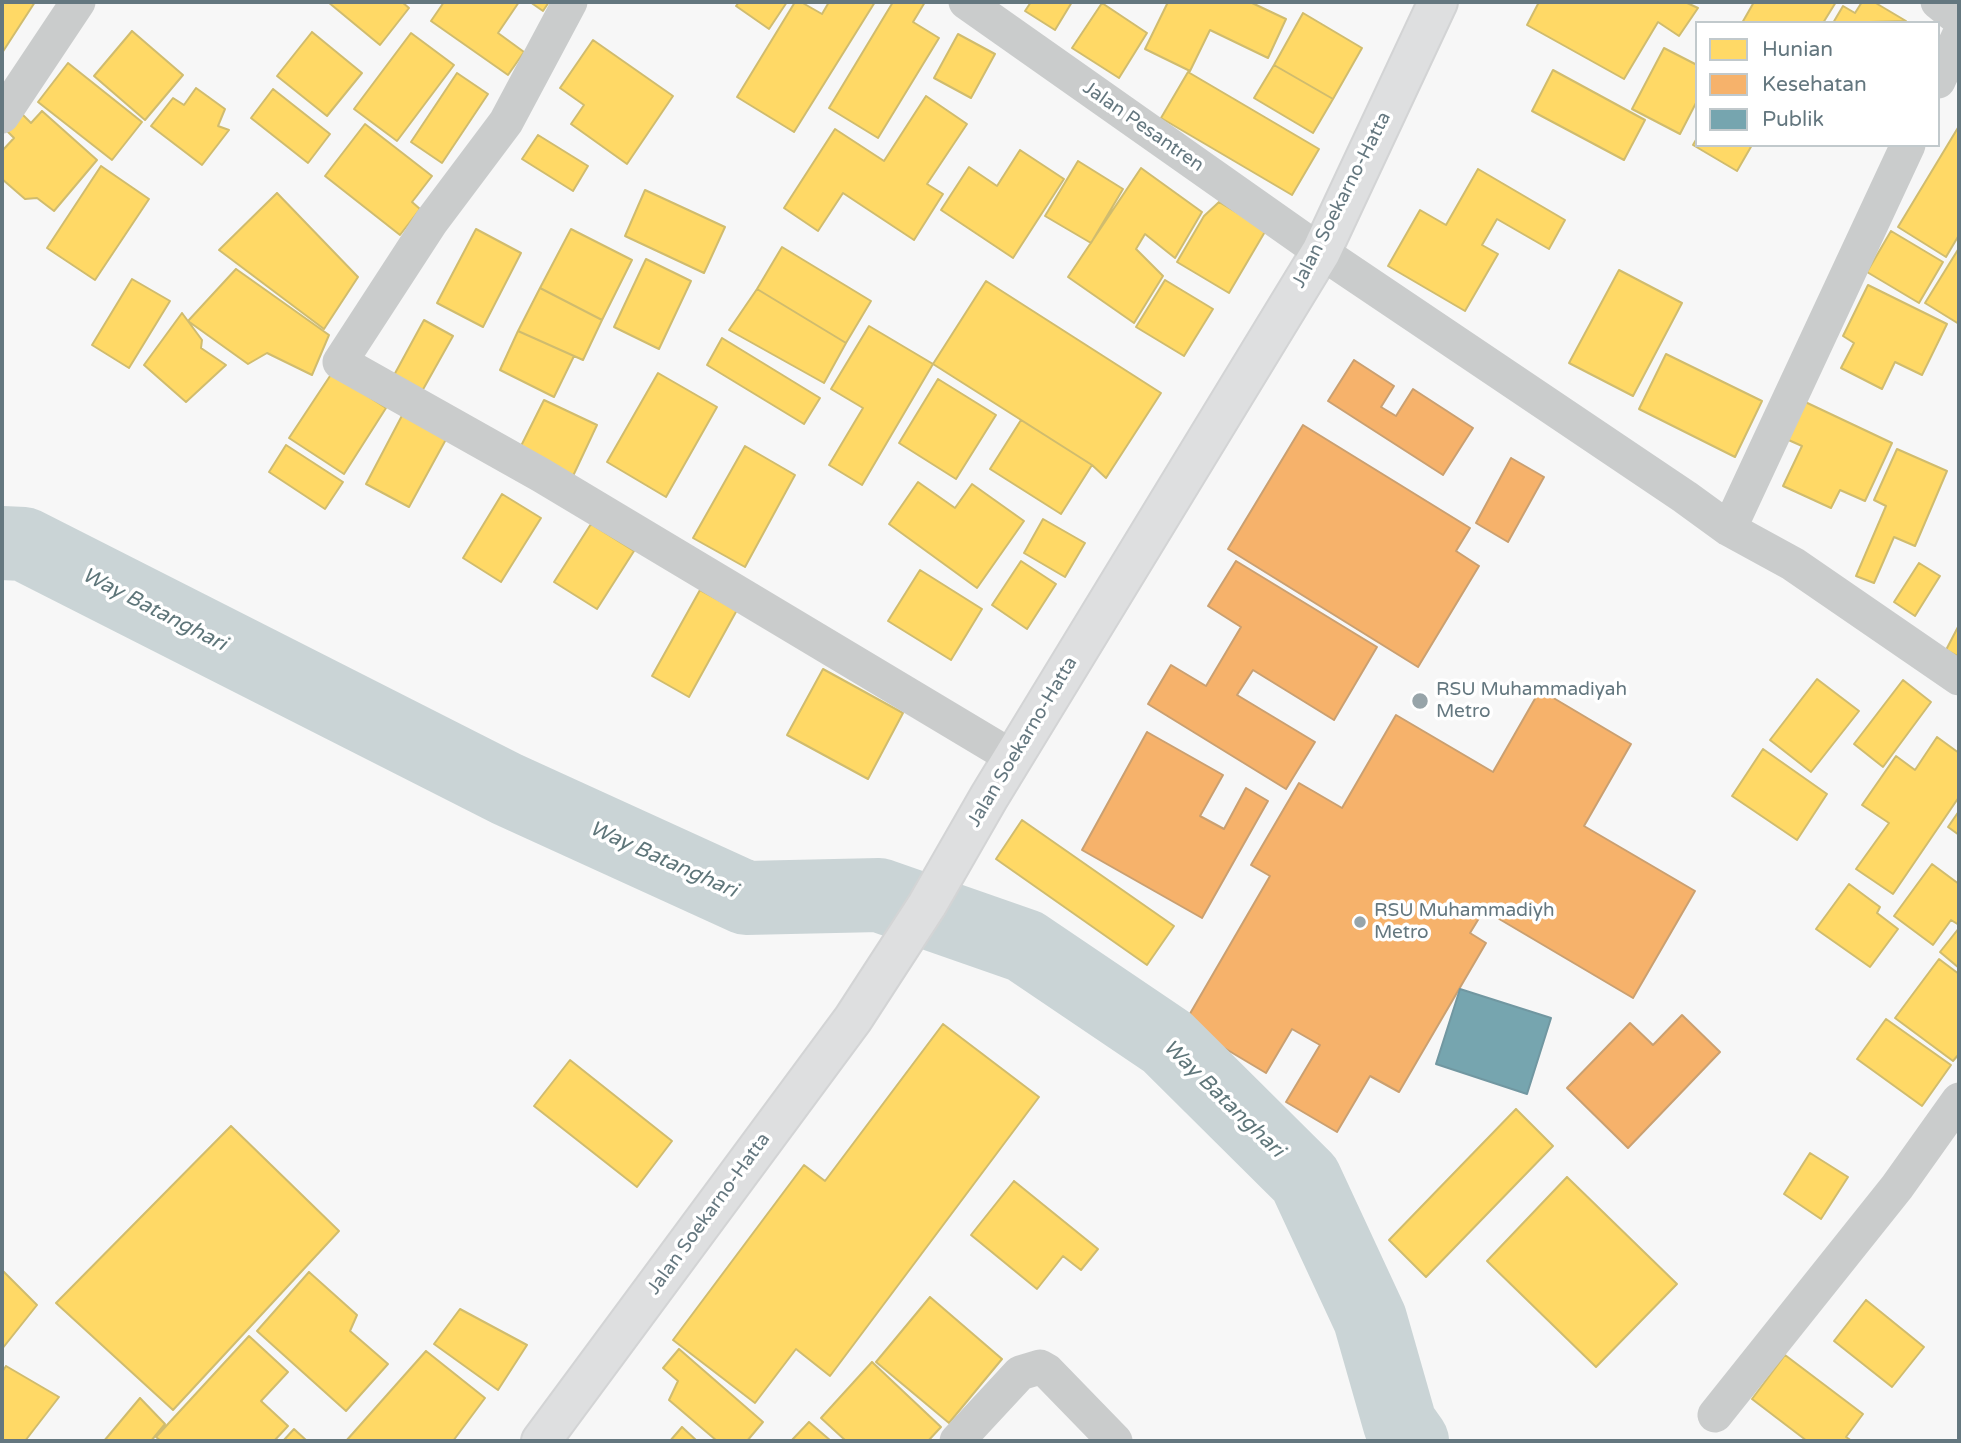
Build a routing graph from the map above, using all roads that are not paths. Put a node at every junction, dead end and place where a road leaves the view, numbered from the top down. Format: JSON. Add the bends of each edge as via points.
{"nodes":[{"id":1,"x":78,"y":2,"type":"edge"},
{"id":2,"x":570,"y":2,"type":"edge"},
{"id":3,"x":966,"y":2,"type":"edge"},
{"id":4,"x":1438,"y":2,"type":"edge"},
{"id":5,"x":1938,"y":2,"type":"edge"},
{"id":6,"x":1959,"y":19,"type":"edge"},
{"id":7,"x":1959,"y":36,"type":"edge"},
{"id":8,"x":1940,"y":77,"type":"edge"},
{"id":9,"x":2,"y":117,"type":"edge"},
{"id":10,"x":1907,"y":147,"type":"edge"},
{"id":11,"x":1321,"y":252,"type":"junction"},
{"id":12,"x":1728,"y":529,"type":"junction"},
{"id":13,"x":1959,"y":678,"type":"edge"},
{"id":14,"x":1012,"y":758,"type":"junction"},
{"id":15,"x":1959,"y":1100,"type":"edge"},
{"id":16,"x":1715,"y":1415,"type":"dead end"},
{"id":17,"x":541,"y":1441,"type":"edge"},
{"id":18,"x":957,"y":1441,"type":"edge"},
{"id":19,"x":1115,"y":1441,"type":"edge"}],
"edges":[{"from":1,"to":9,"type":"street"},
{"from":2,"to":14,"type":"street","via":[[506,122],[430,222],[340,362],[541,475]]},
{"from":3,"to":11,"type":"street","name":"Jalan Pesantren"},
{"from":4,"to":11,"type":"main road","name":"Jalan Soekarno-Hatta"},
{"from":5,"to":6,"type":"street"},
{"from":7,"to":8,"type":"street"},
{"from":10,"to":12,"type":"street"},
{"from":11,"to":12,"type":"street","name":"Jalan Pesantren"},
{"from":11,"to":14,"type":"main road","name":"Jalan Soekarno-Hatta"},
{"from":12,"to":13,"type":"street","name":"Jalan Pesantren","via":[[1793,564]]},
{"from":14,"to":17,"type":"main road","name":"Jalan Soekarno-Hatta","via":[[927,905],[853,1019]]},
{"from":15,"to":16,"type":"street","via":[[1897,1187]]},
{"from":18,"to":19,"type":"street","via":[[1020,1373],[1040,1367]]}]}
